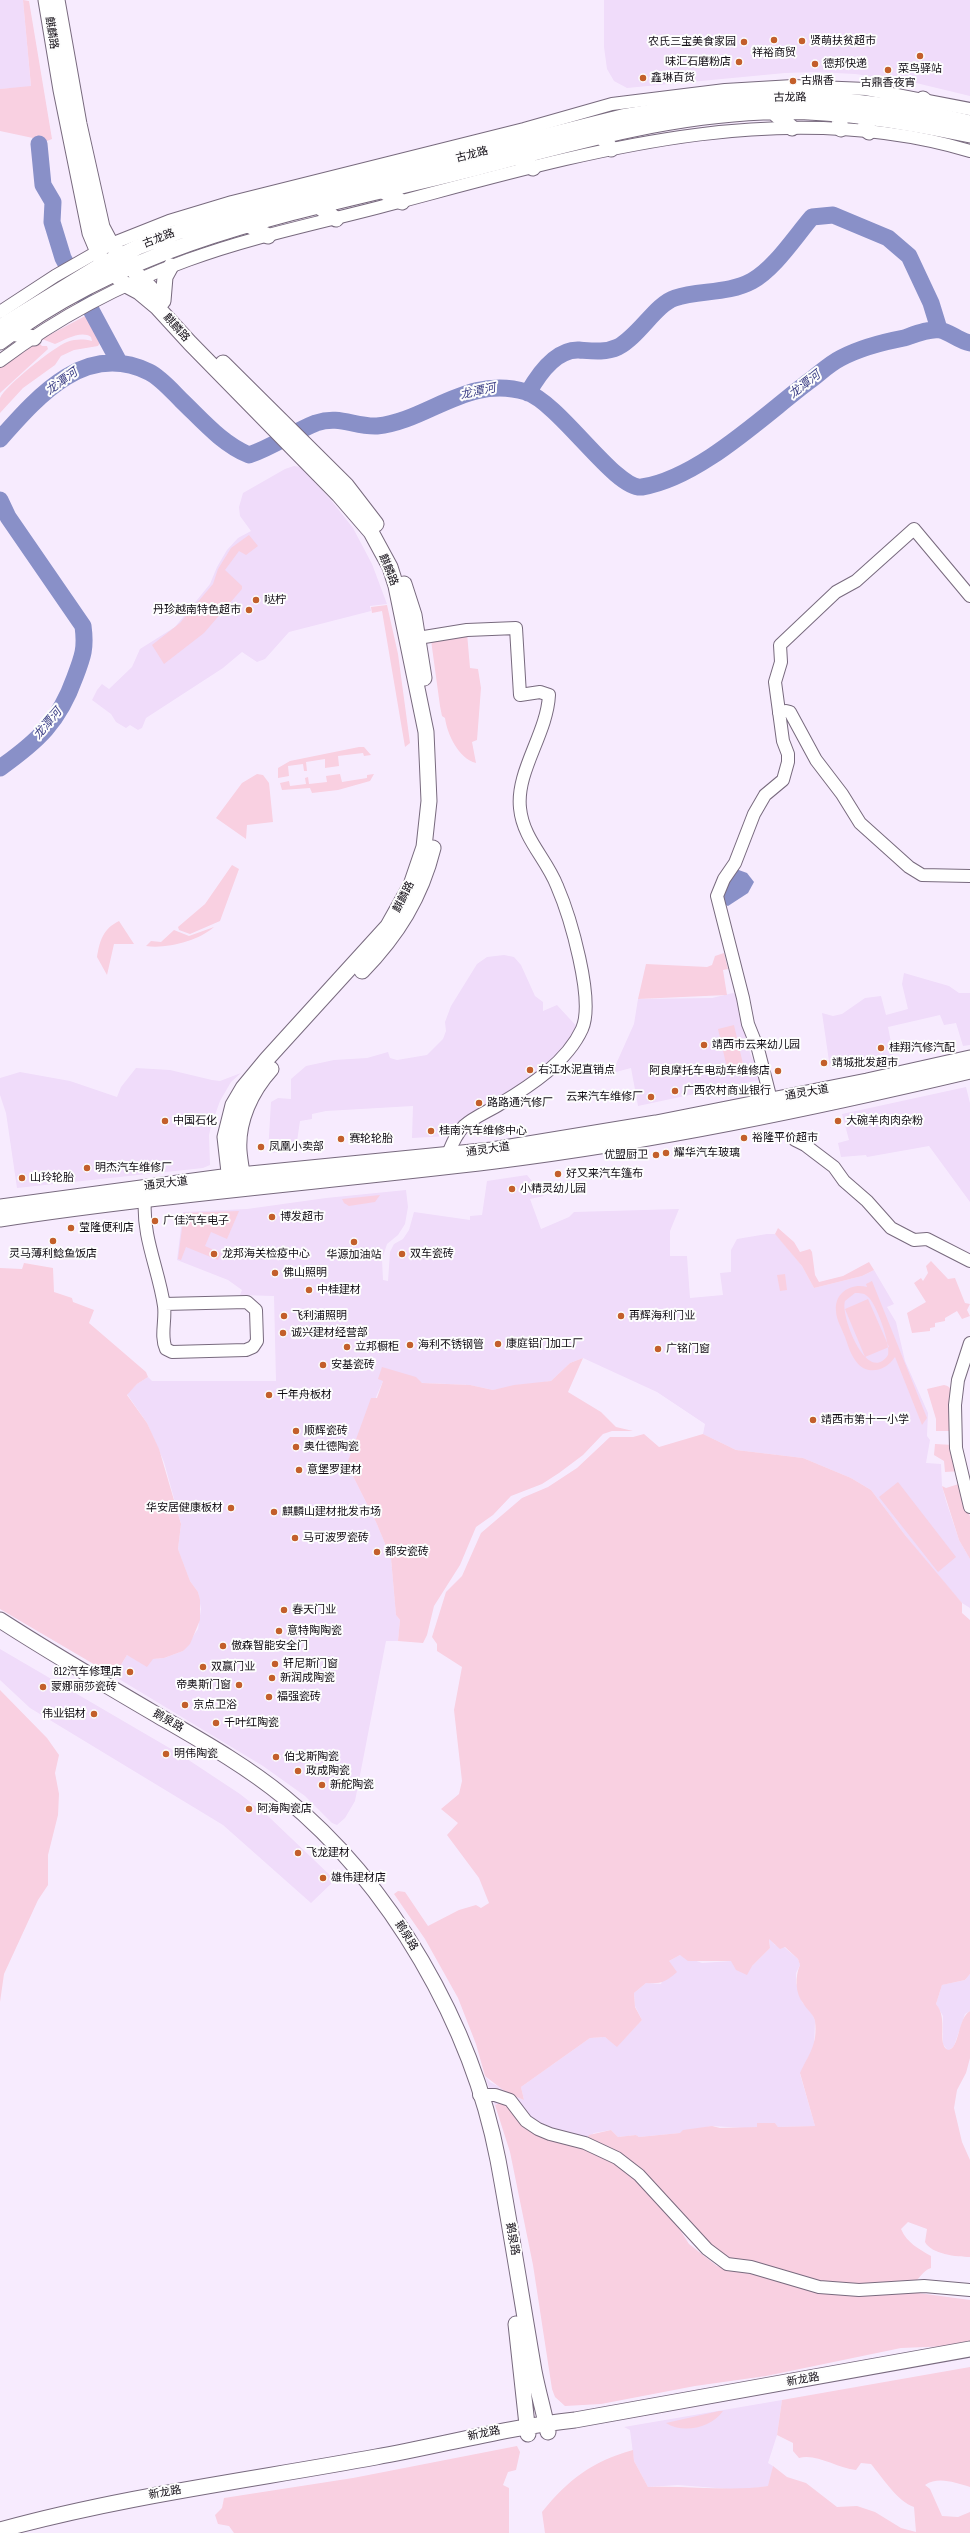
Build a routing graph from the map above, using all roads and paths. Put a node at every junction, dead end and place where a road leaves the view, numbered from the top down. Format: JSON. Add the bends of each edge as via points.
{"nodes":[{"id":1,"x":46,"y":0,"type":"edge"},
{"id":2,"x":57,"y":0,"type":"edge"},
{"id":3,"x":923,"y":99,"type":"junction"},
{"id":4,"x":970,"y":108,"type":"edge"},
{"id":5,"x":772,"y":111,"type":"junction"},
{"id":6,"x":838,"y":114,"type":"junction"},
{"id":7,"x":938,"y":115,"type":"junction"},
{"id":8,"x":863,"y":116,"type":"junction"},
{"id":9,"x":970,"y":123,"type":"edge"},
{"id":10,"x":792,"y":128,"type":"junction"},
{"id":11,"x":841,"y":129,"type":"junction"},
{"id":12,"x":869,"y":132,"type":"junction"},
{"id":13,"x":970,"y":135,"type":"edge"},
{"id":14,"x":602,"y":136,"type":"junction"},
{"id":15,"x":612,"y":149,"type":"junction"},
{"id":16,"x":970,"y":151,"type":"edge"},
{"id":17,"x":516,"y":157,"type":"junction"},
{"id":18,"x":380,"y":164,"type":"junction"},
{"id":19,"x":533,"y":168,"type":"junction"},
{"id":20,"x":392,"y":174,"type":"junction"},
{"id":21,"x":383,"y":191,"type":"junction"},
{"id":22,"x":402,"y":202,"type":"junction"},
{"id":23,"x":248,"y":204,"type":"junction"},
{"id":24,"x":318,"y":206,"type":"junction"},
{"id":25,"x":336,"y":219,"type":"junction"},
{"id":26,"x":247,"y":224,"type":"junction"},
{"id":27,"x":268,"y":236,"type":"junction"},
{"id":28,"x":111,"y":244,"type":"junction"},
{"id":29,"x":100,"y":258,"type":"junction"},
{"id":30,"x":126,"y":261,"type":"junction"},
{"id":31,"x":171,"y":266,"type":"junction"},
{"id":32,"x":72,"y":271,"type":"junction"},
{"id":33,"x":113,"y":275,"type":"junction"},
{"id":34,"x":141,"y":279,"type":"junction"},
{"id":35,"x":126,"y":285,"type":"junction"},
{"id":36,"x":70,"y":291,"type":"junction"},
{"id":37,"x":98,"y":291,"type":"junction"},
{"id":38,"x":163,"y":301,"type":"junction"},
{"id":39,"x":5,"y":309,"type":"edge"},
{"id":40,"x":26,"y":310,"type":"junction"},
{"id":41,"x":4,"y":334,"type":"edge"},
{"id":42,"x":34,"y":338,"type":"junction"},
{"id":43,"x":0,"y":361,"type":"edge"},
{"id":44,"x":269,"y":416,"type":"junction"},
{"id":45,"x":309,"y":455,"type":"junction"},
{"id":46,"x":970,"y":596,"type":"edge"},
{"id":47,"x":418,"y":638,"type":"junction"},
{"id":48,"x":779,"y":713,"type":"junction"},
{"id":49,"x":970,"y":876,"type":"edge"},
{"id":50,"x":970,"y":1058,"type":"edge"},
{"id":51,"x":970,"y":1071,"type":"edge"},
{"id":52,"x":771,"y":1100,"type":"junction"},
{"id":53,"x":795,"y":1140,"type":"dead end"},
{"id":54,"x":448,"y":1154,"type":"junction"},
{"id":55,"x":237,"y":1183,"type":"junction"},
{"id":56,"x":145,"y":1200,"type":"junction"},
{"id":57,"x":0,"y":1207,"type":"edge"},
{"id":58,"x":0,"y":1220,"type":"edge"},
{"id":59,"x":970,"y":1261,"type":"edge"},
{"id":60,"x":164,"y":1304,"type":"junction"},
{"id":61,"x":970,"y":1343,"type":"edge"},
{"id":62,"x":970,"y":1507,"type":"edge"},
{"id":63,"x":0,"y":1620,"type":"edge"},
{"id":64,"x":0,"y":1632,"type":"edge"},
{"id":65,"x":479,"y":2095,"type":"junction"},
{"id":66,"x":970,"y":2290,"type":"edge"},
{"id":67,"x":970,"y":2349,"type":"edge"},
{"id":68,"x":970,"y":2357,"type":"edge"},
{"id":69,"x":531,"y":2393,"type":"junction"},
{"id":70,"x":575,"y":2420,"type":"junction"},
{"id":71,"x":547,"y":2428,"type":"junction"},
{"id":72,"x":505,"y":2430,"type":"junction"},
{"id":73,"x":527,"y":2430,"type":"junction"},
{"id":74,"x":0,"y":2530,"type":"edge"},
{"id":75,"x":1,"y":2533,"type":"edge"}],
"edges":[{"from":1,"to":29,"type":"main road","name":"麒麟路","via":[[90,233]]},
{"from":2,"to":28,"type":"main road","name":"麒麟路","via":[[92,184],[102,227]]},
{"from":3,"to":4,"type":"street"},
{"from":3,"to":7,"type":"main road"},
{"from":3,"to":18,"type":"street","via":[[866,89],[793,86],[633,100]]},
{"from":5,"to":6,"type":"main road","name":"古龙路"},
{"from":5,"to":10,"type":"main road"},
{"from":5,"to":14,"type":"main road","name":"古龙路","via":[[688,119]]},
{"from":6,"to":8,"type":"main road","name":"古龙路"},
{"from":6,"to":11,"type":"main road"},
{"from":7,"to":9,"type":"main road","name":"古龙路"},
{"from":7,"to":20,"type":"main road","name":"古龙路","via":[[845,99],[717,101],[622,116]]},
{"from":8,"to":12,"type":"main road"},
{"from":8,"to":13,"type":"main road","name":"古龙路"},
{"from":10,"to":11,"type":"street"},
{"from":10,"to":15,"type":"street","via":[[703,133]]},
{"from":11,"to":12,"type":"street"},
{"from":12,"to":16,"type":"street","via":[[926,140]]},
{"from":14,"to":15,"type":"main road"},
{"from":14,"to":17,"type":"main road","name":"古龙路"},
{"from":15,"to":19,"type":"street"},
{"from":17,"to":19,"type":"main road"},
{"from":17,"to":21,"type":"main road","name":"古龙路"},
{"from":18,"to":20,"type":"main road"},
{"from":18,"to":23,"type":"street"},
{"from":19,"to":22,"type":"street"},
{"from":20,"to":23,"type":"main road","name":"古龙路"},
{"from":21,"to":22,"type":"main road"},
{"from":21,"to":24,"type":"main road","name":"古龙路"},
{"from":22,"to":25,"type":"street"},
{"from":23,"to":28,"type":"street","via":[[169,221]]},
{"from":23,"to":30,"type":"main road","name":"古龙路","via":[[180,231]]},
{"from":24,"to":25,"type":"main road"},
{"from":24,"to":26,"type":"main road","name":"古龙路"},
{"from":25,"to":27,"type":"street"},
{"from":26,"to":27,"type":"main road"},
{"from":26,"to":30,"type":"main road","name":"古龙路"},
{"from":27,"to":31,"type":"street"},
{"from":28,"to":29,"type":"street"},
{"from":28,"to":30,"type":"main road","name":"麒麟路"},
{"from":29,"to":30,"type":"main road","name":"古龙路"},
{"from":29,"to":32,"type":"main road","name":"古龙路"},
{"from":29,"to":33,"type":"main road","name":"麒麟路"},
{"from":30,"to":33,"type":"main road","name":"古龙路"},
{"from":30,"to":34,"type":"main road","name":"麒麟路"},
{"from":31,"to":34,"type":"street"},
{"from":31,"to":38,"type":"main road","via":[[165,276]]},
{"from":32,"to":36,"type":"main road","name":"古龙路"},
{"from":32,"to":39,"type":"street"},
{"from":33,"to":35,"type":"main road","name":"麒麟路"},
{"from":33,"to":37,"type":"main road","name":"古龙路"},
{"from":34,"to":35,"type":"street"},
{"from":34,"to":38,"type":"main road","name":"麒麟路"},
{"from":35,"to":37,"type":"street"},
{"from":35,"to":44,"type":"main road","name":"麒麟路","via":[[157,307]]},
{"from":36,"to":37,"type":"main road","name":"古龙路"},
{"from":36,"to":40,"type":"main road","name":"古龙路"},
{"from":36,"to":41,"type":"main road","name":"古龙路"},
{"from":37,"to":42,"type":"street","via":[[77,311]]},
{"from":38,"to":44,"type":"main road","name":"麒麟路"},
{"from":39,"to":40,"type":"main road"},
{"from":40,"to":41,"type":"main road","name":"古龙路"},
{"from":41,"to":42,"type":"main road"},
{"from":42,"to":43,"type":"street"},
{"from":44,"to":45,"type":"main road","name":"麒麟路"},
{"from":45,"to":47,"type":"main road","name":"麒麟路","via":[[351,491],[378,528],[401,577],[414,615]]},
{"from":45,"to":55,"type":"main road","name":"麒麟路","via":[[371,532],[390,567],[426,732],[428,816],[420,859],[411,885],[397,912],[372,944],[267,1059],[243,1088],[233,1105],[225,1137]]},
{"from":46,"to":48,"type":"street","via":[[914,529],[856,580],[836,592],[782,641],[779,648],[781,662],[774,682]]},
{"from":47,"to":54,"type":"street","via":[[467,630],[516,628],[520,695],[540,692],[549,695],[544,726],[533,749],[521,788],[520,807],[530,841],[557,885],[574,938],[587,1005],[582,1028],[566,1053],[535,1082],[465,1125],[454,1139]]},
{"from":47,"to":55,"type":"main road","name":"麒麟路","via":[[438,791],[434,844],[427,874],[415,902],[384,947],[262,1078],[246,1108],[240,1131]]},
{"from":48,"to":49,"type":"street","via":[[790,712],[816,760],[860,823],[909,868],[922,875]]},
{"from":48,"to":52,"type":"street","via":[[783,741],[788,754],[783,780],[765,795],[748,828],[735,863],[717,896],[748,1024],[758,1049]]},
{"from":50,"to":52,"type":"main road","name":"通灵大道","via":[[867,1082]]},
{"from":51,"to":55,"type":"main road","name":"通灵大道","via":[[863,1096],[583,1149],[488,1162]]},
{"from":52,"to":54,"type":"main road","name":"通灵大道","via":[[656,1123],[492,1150]]},
{"from":53,"to":59,"type":"street","via":[[834,1167],[844,1181],[867,1201],[891,1228],[914,1240],[927,1239]]},
{"from":54,"to":55,"type":"main road","name":"通灵大道"},
{"from":55,"to":56,"type":"main road","name":"通灵大道"},
{"from":55,"to":57,"type":"main road","name":"通灵大道"},
{"from":56,"to":58,"type":"main road","name":"通灵大道"},
{"from":56,"to":60,"type":"street","via":[[149,1247]]},
{"from":60,"to":60,"type":"street","via":[[247,1302],[256,1310],[257,1341],[253,1347],[246,1350],[168,1351],[165,1346]]},
{"from":61,"to":62,"type":"street","via":[[957,1388],[955,1431],[957,1455],[965,1478]]},
{"from":63,"to":65,"type":"main road","name":"鹅泉路","via":[[227,1757],[284,1797],[321,1831],[382,1900],[409,1940],[453,2019]]},
{"from":64,"to":69,"type":"main road","name":"鹅泉路","via":[[216,1761],[278,1804],[344,1868],[367,1895],[394,1934],[436,2007],[450,2038],[488,2162],[516,2324]]},
{"from":65,"to":66,"type":"street","via":[[495,2095],[510,2100],[526,2121],[538,2129],[585,2143],[617,2158],[639,2175],[707,2249],[727,2264],[758,2269],[819,2287],[859,2290],[924,2286]]},
{"from":65,"to":69,"type":"main road","name":"鹅泉路","via":[[498,2159]]},
{"from":67,"to":70,"type":"main road","name":"新龙路"},
{"from":68,"to":71,"type":"main road","name":"新龙路","via":[[895,2372]]},
{"from":69,"to":70,"type":"main road","via":[[548,2409]]},
{"from":69,"to":71,"type":"main road","name":"鹅泉路"},
{"from":69,"to":72,"type":"main road","via":[[511,2426]]},
{"from":69,"to":73,"type":"main road","name":"鹅泉路"},
{"from":70,"to":71,"type":"main road","name":"新龙路"},
{"from":71,"to":73,"type":"main road","name":"新龙路"},
{"from":72,"to":73,"type":"main road","name":"新龙路"},
{"from":72,"to":74,"type":"main road","name":"新龙路","via":[[377,2457],[156,2494]]},
{"from":73,"to":75,"type":"main road","name":"新龙路","via":[[375,2466],[156,2499]]}]}
